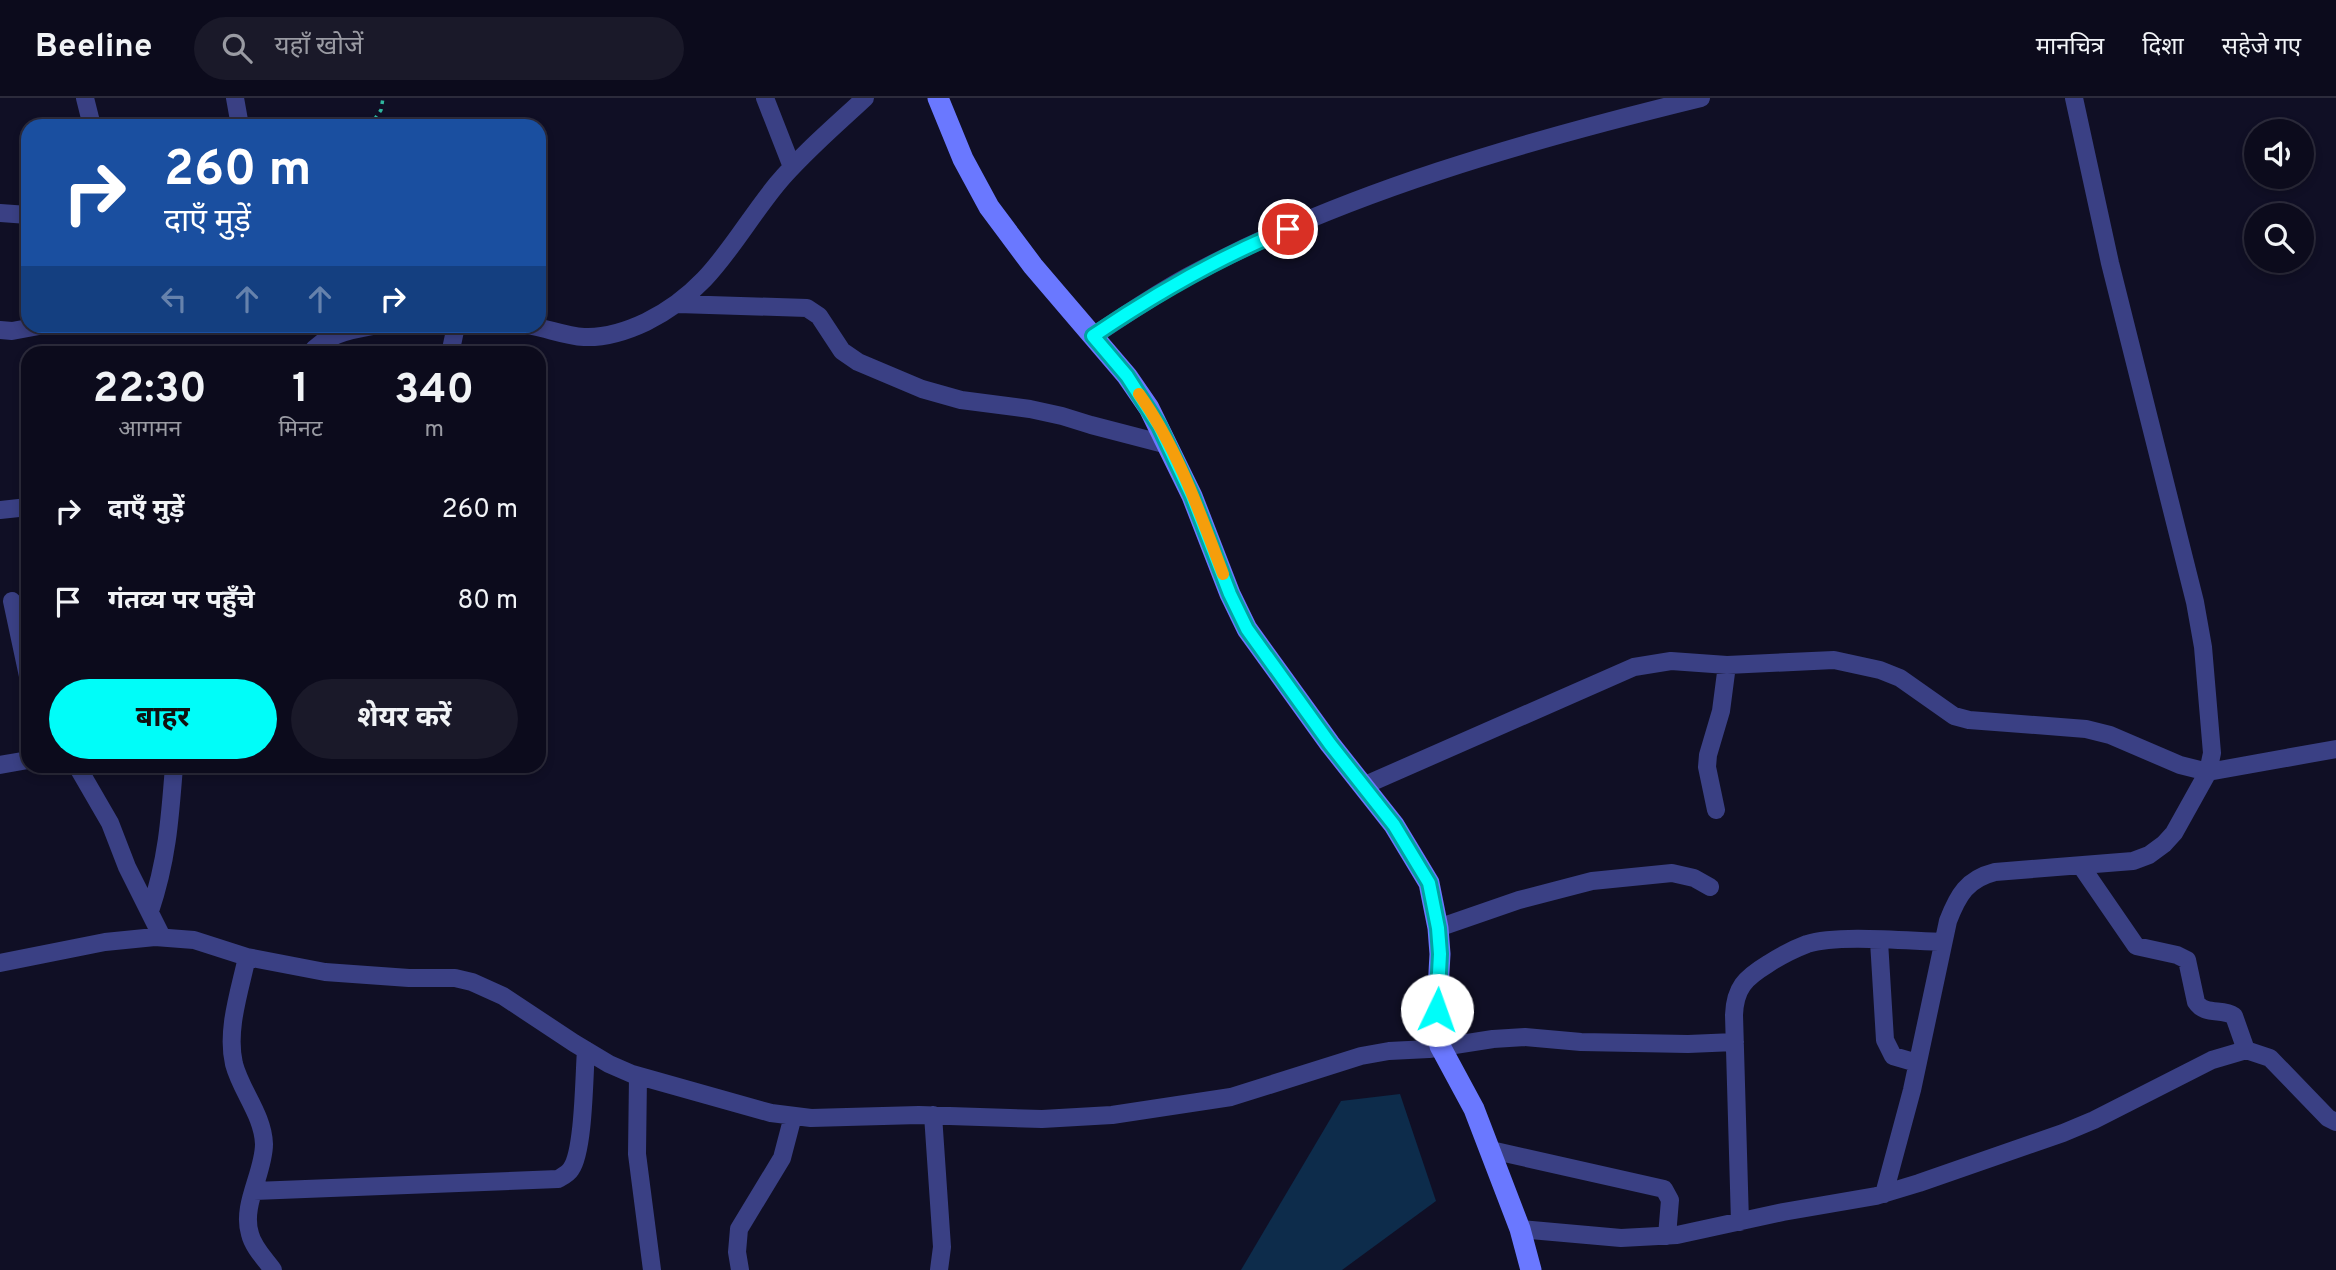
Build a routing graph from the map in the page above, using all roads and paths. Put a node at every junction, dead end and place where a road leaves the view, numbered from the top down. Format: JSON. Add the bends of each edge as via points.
{"nodes":[{"id":1,"x":85,"y":98,"type":"edge"},
{"id":2,"x":234,"y":98,"type":"edge"},
{"id":3,"x":383,"y":98,"type":"edge"},
{"id":4,"x":765,"y":98,"type":"edge"},
{"id":5,"x":865,"y":98,"type":"edge"},
{"id":6,"x":938,"y":98,"type":"edge"},
{"id":7,"x":1702,"y":98,"type":"edge"},
{"id":8,"x":2074,"y":98,"type":"edge"},
{"id":9,"x":90,"y":119,"type":"edge"},
{"id":10,"x":238,"y":119,"type":"edge"},
{"id":11,"x":375,"y":119,"type":"edge"},
{"id":12,"x":792,"y":167,"type":"junction"},
{"id":13,"x":0,"y":213,"type":"edge"},
{"id":14,"x":21,"y":214,"type":"edge"},
{"id":15,"x":678,"y":304,"type":"junction"},
{"id":16,"x":21,"y":329,"type":"edge"},
{"id":17,"x":546,"y":329,"type":"edge"},
{"id":18,"x":0,"y":330,"type":"edge"},
{"id":19,"x":345,"y":333,"type":"edge"},
{"id":20,"x":1093,"y":336,"type":"junction"},
{"id":21,"x":316,"y":346,"type":"edge"},
{"id":22,"x":1168,"y":444,"type":"junction"},
{"id":23,"x":21,"y":508,"type":"edge"},
{"id":24,"x":0,"y":510,"type":"edge"},
{"id":25,"x":12,"y":601,"type":"dead end"},
{"id":26,"x":21,"y":643,"type":"edge"},
{"id":27,"x":1727,"y":665,"type":"junction"},
{"id":28,"x":2336,"y":749,"type":"edge"},
{"id":29,"x":21,"y":762,"type":"edge"},
{"id":30,"x":0,"y":765,"type":"edge"},
{"id":31,"x":2208,"y":772,"type":"junction"},
{"id":32,"x":81,"y":773,"type":"edge"},
{"id":33,"x":173,"y":773,"type":"edge"},
{"id":34,"x":1363,"y":786,"type":"junction"},
{"id":35,"x":1716,"y":810,"type":"dead end"},
{"id":36,"x":2081,"y":866,"type":"junction"},
{"id":37,"x":1710,"y":887,"type":"dead end"},
{"id":38,"x":150,"y":911,"type":"junction"},
{"id":39,"x":1438,"y":928,"type":"junction"},
{"id":40,"x":162,"y":937,"type":"junction"},
{"id":41,"x":1879,"y":941,"type":"junction"},
{"id":42,"x":1943,"y":942,"type":"junction"},
{"id":43,"x":247,"y":957,"type":"junction"},
{"id":44,"x":0,"y":963,"type":"edge"},
{"id":45,"x":1735,"y":1042,"type":"junction"},
{"id":46,"x":1440,"y":1046,"type":"junction"},
{"id":47,"x":586,"y":1050,"type":"junction"},
{"id":48,"x":2246,"y":1050,"type":"junction"},
{"id":49,"x":1917,"y":1063,"type":"junction"},
{"id":50,"x":638,"y":1076,"type":"junction"},
{"id":51,"x":933,"y":1115,"type":"junction"},
{"id":52,"x":793,"y":1116,"type":"junction"},
{"id":53,"x":2336,"y":1122,"type":"edge"},
{"id":54,"x":1491,"y":1150,"type":"junction"},
{"id":55,"x":254,"y":1191,"type":"junction"},
{"id":56,"x":1884,"y":1194,"type":"junction"},
{"id":57,"x":1740,"y":1222,"type":"junction"},
{"id":58,"x":1520,"y":1229,"type":"junction"},
{"id":59,"x":1667,"y":1236,"type":"junction"},
{"id":60,"x":273,"y":1270,"type":"edge"},
{"id":61,"x":652,"y":1270,"type":"edge"},
{"id":62,"x":740,"y":1270,"type":"edge"},
{"id":63,"x":939,"y":1270,"type":"edge"},
{"id":64,"x":1531,"y":1270,"type":"edge"}],
"edges":[{"from":1,"to":9,"type":"street"},
{"from":2,"to":10,"type":"street"},
{"from":3,"to":11,"type":"path"},
{"from":4,"to":12,"type":"street"},
{"from":5,"to":12,"type":"street"},
{"from":6,"to":20,"type":"street","via":[[989,207]]},
{"from":7,"to":20,"type":"street","via":[[1601,122],[1378,193],[1266,238],[1188,276]]},
{"from":8,"to":31,"type":"street","via":[[2200,626],[2212,743]]},
{"from":12,"to":15,"type":"street","via":[[719,265]]},
{"from":13,"to":14,"type":"street"},
{"from":15,"to":17,"type":"street","via":[[632,328],[603,336]]},
{"from":15,"to":22,"type":"street","via":[[807,308],[819,316],[842,351],[922,389],[961,400],[1041,411]]},
{"from":16,"to":18,"type":"street"},
{"from":19,"to":21,"type":"street"},
{"from":20,"to":22,"type":"street","via":[[1142,397]]},
{"from":22,"to":34,"type":"street","via":[[1247,629]]},
{"from":23,"to":24,"type":"street"},
{"from":25,"to":26,"type":"street"},
{"from":27,"to":31,"type":"street","via":[[1834,660],[1880,670],[1917,688],[1954,716],[2087,729]]},
{"from":27,"to":34,"type":"street","via":[[1671,661],[1634,667]]},
{"from":27,"to":35,"type":"street","via":[[1707,767]]},
{"from":28,"to":31,"type":"street"},
{"from":29,"to":30,"type":"street"},
{"from":31,"to":36,"type":"street","via":[[2164,844],[2133,861]]},
{"from":32,"to":38,"type":"street","via":[[110,823]]},
{"from":33,"to":38,"type":"street","via":[[169,828]]},
{"from":34,"to":39,"type":"street","via":[[1394,825],[1429,883]]},
{"from":36,"to":42,"type":"street","via":[[1980,876],[1957,897]]},
{"from":36,"to":48,"type":"street","via":[[2136,946],[2187,960],[2196,1002],[2208,1011],[2234,1016]]},
{"from":37,"to":39,"type":"street","via":[[1672,873],[1592,881]]},
{"from":38,"to":40,"type":"street"},
{"from":39,"to":46,"type":"street","via":[[1436,1026]]},
{"from":40,"to":43,"type":"street","via":[[194,940]]},
{"from":40,"to":44,"type":"street","via":[[105,942]]},
{"from":41,"to":42,"type":"street"},
{"from":41,"to":45,"type":"street","via":[[1809,944],[1755,972],[1741,985],[1735,999]]},
{"from":41,"to":49,"type":"street","via":[[1885,1040],[1893,1056]]},
{"from":42,"to":49,"type":"street"},
{"from":43,"to":47,"type":"street","via":[[344,974],[472,982],[503,996]]},
{"from":43,"to":55,"type":"street","via":[[232,1043],[234,1063],[264,1143]]},
{"from":45,"to":46,"type":"street","via":[[1581,1042],[1525,1037]]},
{"from":45,"to":57,"type":"street"},
{"from":46,"to":51,"type":"street","via":[[1361,1056],[1255,1091],[1185,1105],[1087,1117]]},
{"from":46,"to":54,"type":"street"},
{"from":47,"to":50,"type":"street"},
{"from":47,"to":55,"type":"street","via":[[576,1160],[558,1179]]},
{"from":48,"to":53,"type":"street","via":[[2270,1058]]},
{"from":48,"to":56,"type":"street","via":[[2212,1060],[2063,1133]]},
{"from":49,"to":56,"type":"street"},
{"from":50,"to":52,"type":"street"},
{"from":50,"to":61,"type":"street","via":[[637,1154]]},
{"from":51,"to":52,"type":"street"},
{"from":51,"to":63,"type":"street","via":[[942,1247]]},
{"from":52,"to":62,"type":"street","via":[[782,1158],[739,1229]]},
{"from":54,"to":58,"type":"street"},
{"from":54,"to":59,"type":"street","via":[[1664,1188],[1670,1200]]},
{"from":55,"to":60,"type":"street","via":[[249,1232]]},
{"from":56,"to":57,"type":"street"},
{"from":57,"to":59,"type":"street"},
{"from":58,"to":59,"type":"street","via":[[1621,1238]]},
{"from":58,"to":64,"type":"street"}]}
